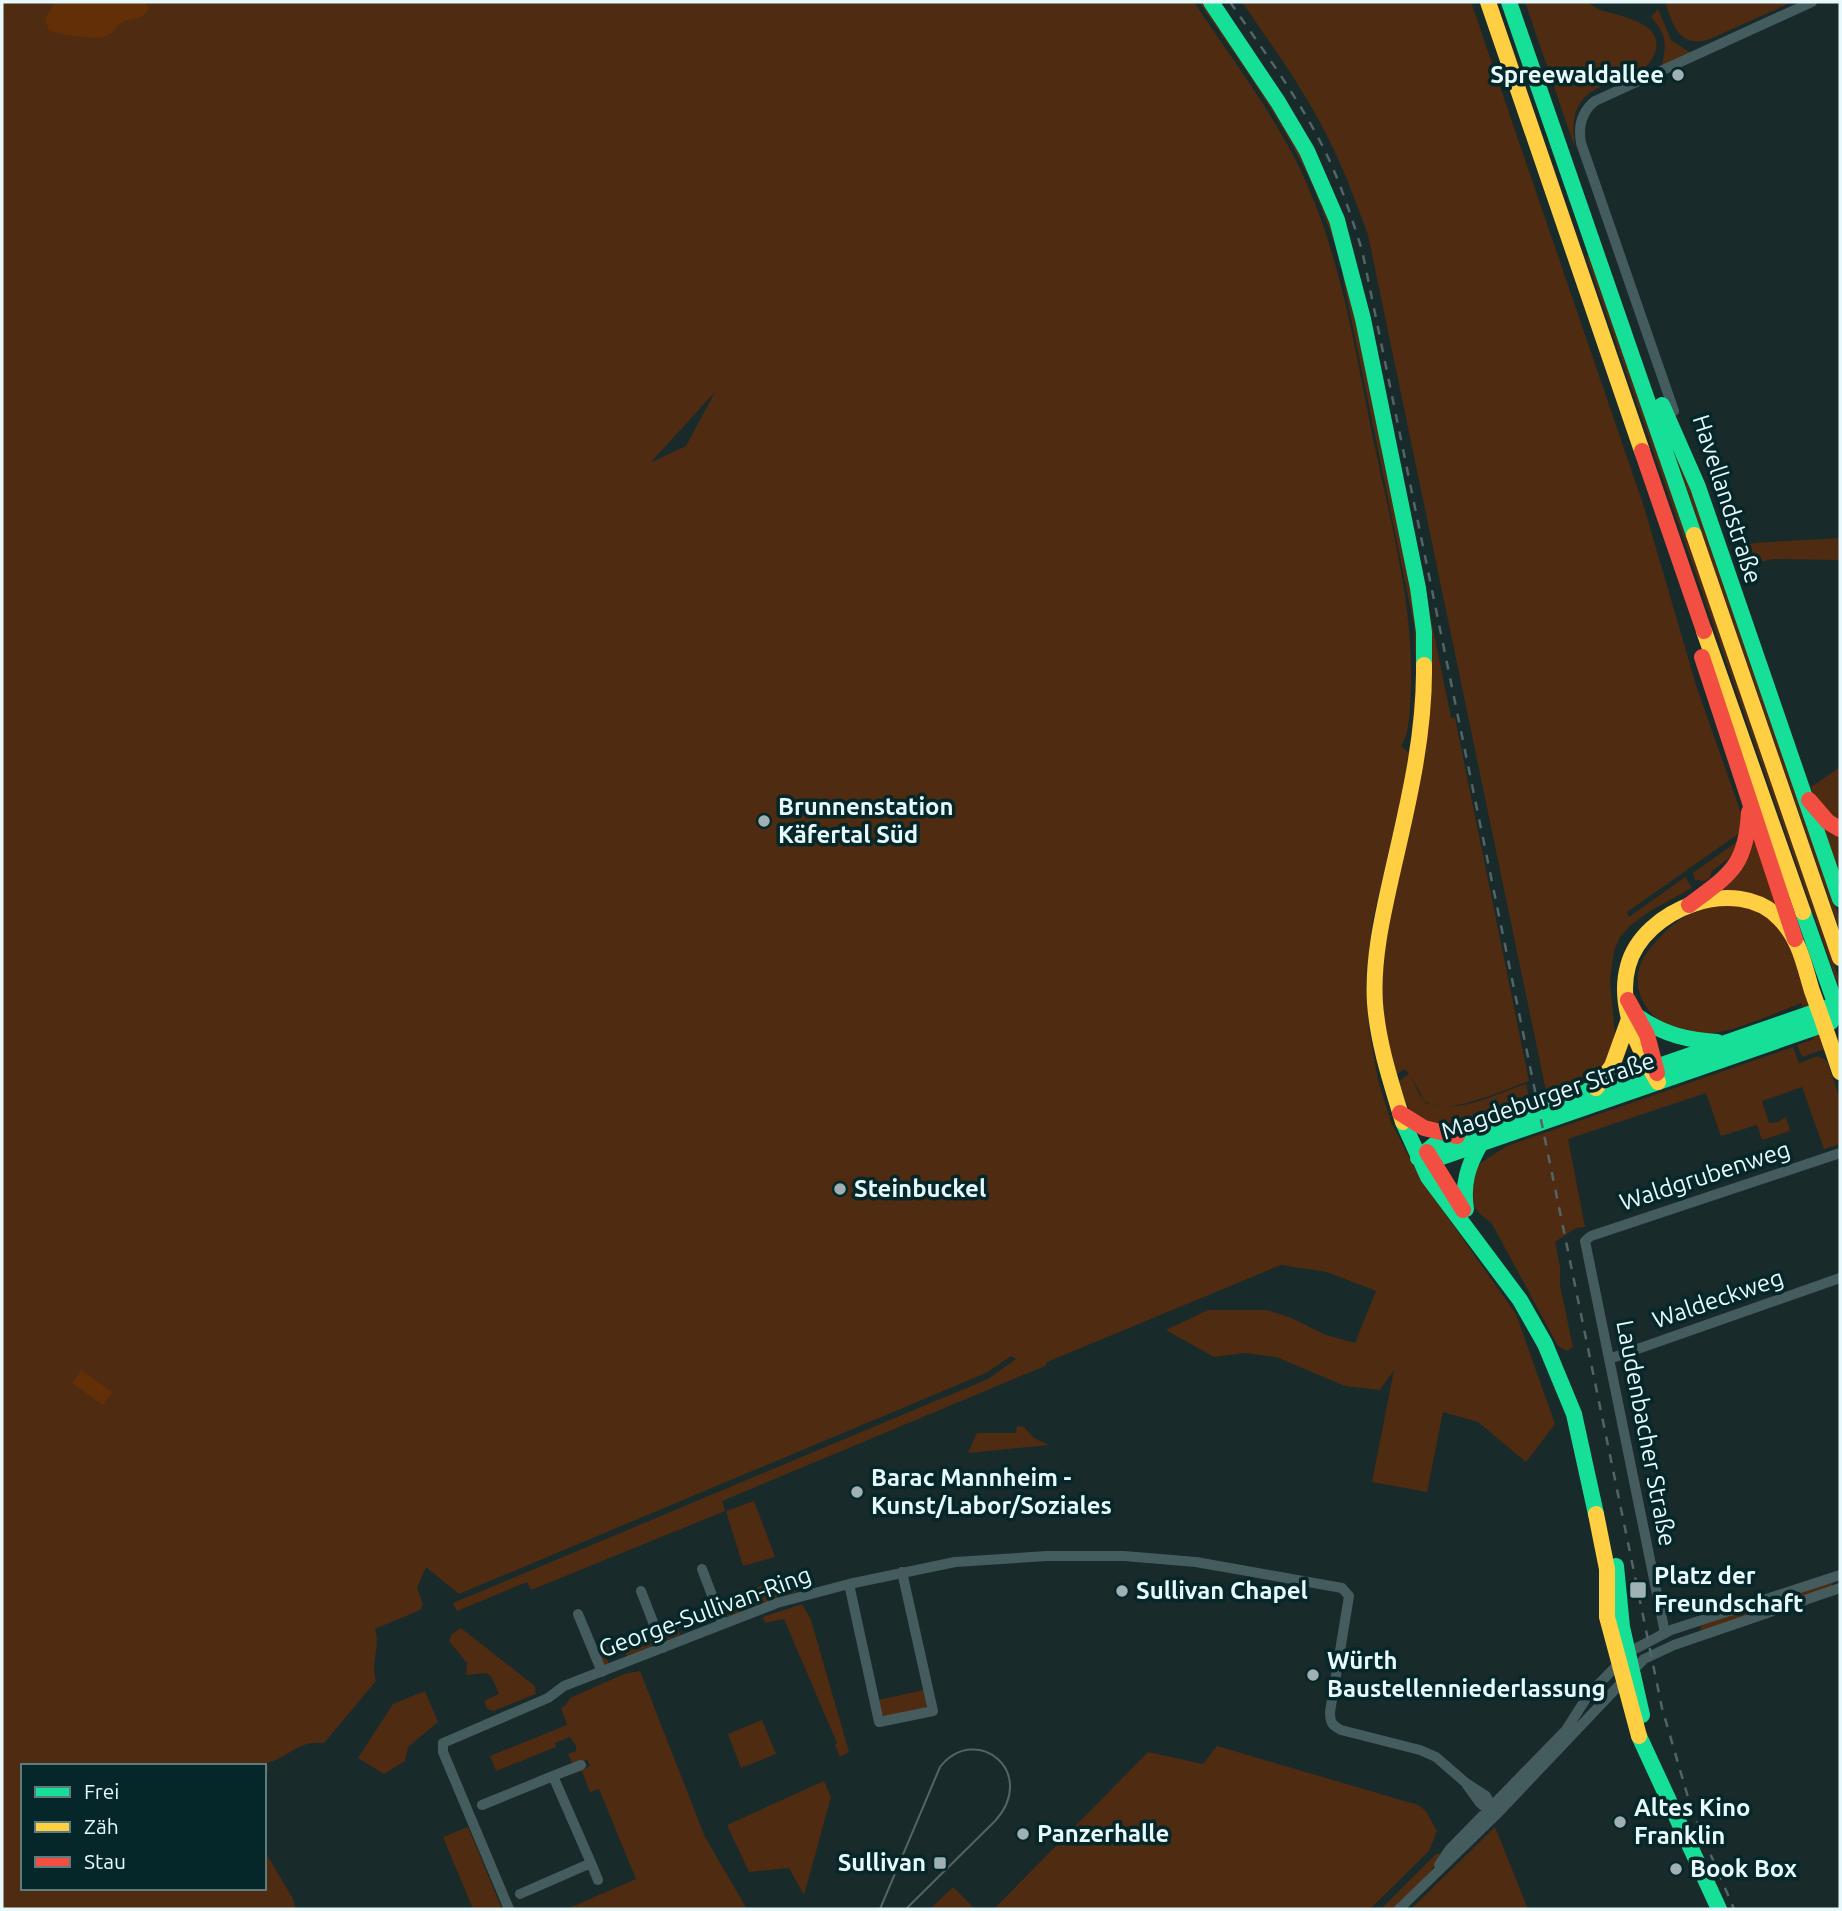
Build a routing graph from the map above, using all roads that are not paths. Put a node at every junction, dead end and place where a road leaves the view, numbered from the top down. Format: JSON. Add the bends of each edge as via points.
{"nodes":[{"id":1,"x":1211,"y":2,"type":"edge"},
{"id":2,"x":1488,"y":2,"type":"edge"},
{"id":3,"x":1509,"y":2,"type":"edge"},
{"id":4,"x":1812,"y":2,"type":"edge"},
{"id":5,"x":1628,"y":345,"type":"junction"},
{"id":6,"x":1698,"y":487,"type":"junction"},
{"id":7,"x":1691,"y":593,"type":"junction"},
{"id":8,"x":1801,"y":790,"type":"junction"},
{"id":9,"x":1749,"y":801,"type":"junction"},
{"id":10,"x":1840,"y":830,"type":"edge"},
{"id":11,"x":1840,"y":899,"type":"edge"},
{"id":12,"x":1689,"y":905,"type":"junction"},
{"id":13,"x":1796,"y":939,"type":"junction"},
{"id":14,"x":1840,"y":958,"type":"edge"},
{"id":15,"x":1840,"y":1003,"type":"edge"},
{"id":16,"x":1634,"y":1018,"type":"junction"},
{"id":17,"x":1840,"y":1018,"type":"edge"},
{"id":18,"x":1806,"y":1023,"type":"junction"},
{"id":19,"x":1726,"y":1042,"type":"junction"},
{"id":20,"x":1840,"y":1072,"type":"edge"},
{"id":21,"x":1655,"y":1073,"type":"junction"},
{"id":22,"x":1596,"y":1088,"type":"junction"},
{"id":23,"x":1554,"y":1110,"type":"junction"},
{"id":24,"x":1404,"y":1116,"type":"junction"},
{"id":25,"x":1532,"y":1118,"type":"junction"},
{"id":26,"x":1457,"y":1136,"type":"junction"},
{"id":27,"x":1481,"y":1143,"type":"junction"},
{"id":28,"x":1840,"y":1153,"type":"edge"},
{"id":29,"x":1425,"y":1156,"type":"junction"},
{"id":30,"x":1468,"y":1218,"type":"junction"},
{"id":31,"x":1584,"y":1241,"type":"joint"},
{"id":32,"x":1482,"y":1247,"type":"junction"},
{"id":33,"x":1840,"y":1278,"type":"edge"},
{"id":34,"x":1609,"y":1359,"type":"junction"},
{"id":35,"x":702,"y":1569,"type":"dead end"},
{"id":36,"x":902,"y":1572,"type":"junction"},
{"id":37,"x":1840,"y":1575,"type":"edge"},
{"id":38,"x":849,"y":1584,"type":"junction"},
{"id":39,"x":1839,"y":1588,"type":"edge"},
{"id":40,"x":641,"y":1591,"type":"dead end"},
{"id":41,"x":578,"y":1614,"type":"dead end"},
{"id":42,"x":723,"y":1624,"type":"junction"},
{"id":43,"x":1665,"y":1633,"type":"junction"},
{"id":44,"x":663,"y":1648,"type":"junction"},
{"id":45,"x":1626,"y":1667,"type":"junction"},
{"id":46,"x":602,"y":1672,"type":"junction"},
{"id":47,"x":581,"y":1765,"type":"dead end"},
{"id":48,"x":554,"y":1776,"type":"junction"},
{"id":49,"x":565,"y":1802,"type":"junction"},
{"id":50,"x":482,"y":1805,"type":"dead end"},
{"id":51,"x":553,"y":1807,"type":"dead end"},
{"id":52,"x":1492,"y":1810,"type":"junction"},
{"id":53,"x":573,"y":1821,"type":"junction"},
{"id":54,"x":561,"y":1826,"type":"dead end"},
{"id":55,"x":581,"y":1841,"type":"junction"},
{"id":56,"x":569,"y":1846,"type":"dead end"},
{"id":57,"x":590,"y":1863,"type":"junction"},
{"id":58,"x":598,"y":1880,"type":"dead end"},
{"id":59,"x":520,"y":1894,"type":"dead end"},
{"id":60,"x":509,"y":1909,"type":"edge"},
{"id":61,"x":1399,"y":1909,"type":"edge"},
{"id":62,"x":1719,"y":1909,"type":"edge"}],
"edges":[{"from":1,"to":24,"type":"main road","via":[[1307,151],[1337,220],[1363,319],[1418,588],[1424,632],[1424,703],[1384,909],[1375,1000],[1379,1040]]},
{"from":2,"to":7,"type":"main road"},
{"from":3,"to":5,"type":"main road"},
{"from":4,"to":6,"type":"street","name":"Havellandstraße","via":[[1595,101],[1584,113],[1579,132]]},
{"from":5,"to":6,"type":"main road","via":[[1649,373]]},
{"from":5,"to":14,"type":"main road"},
{"from":6,"to":8,"type":"main road","name":"Havellandstraße"},
{"from":7,"to":9,"type":"main road","via":[[1693,629]]},
{"from":7,"to":17,"type":"main road"},
{"from":8,"to":10,"type":"main road"},
{"from":8,"to":11,"type":"main road","name":"Havellandstraße"},
{"from":9,"to":12,"type":"main road","via":[[1744,853],[1721,881]]},
{"from":9,"to":13,"type":"main road"},
{"from":12,"to":13,"type":"main road","via":[[1725,897],[1757,902],[1772,911]]},
{"from":12,"to":16,"type":"main road","via":[[1651,929],[1636,945],[1628,964],[1626,997]]},
{"from":13,"to":20,"type":"main road"},
{"from":15,"to":18,"type":"main road","name":"Magdeburger Straße"},
{"from":16,"to":19,"type":"main road","via":[[1684,1040]]},
{"from":16,"to":21,"type":"main road","via":[[1653,1052]]},
{"from":16,"to":22,"type":"main road","via":[[1612,1066]]},
{"from":17,"to":18,"type":"main road","name":"Magdeburger Straße"},
{"from":18,"to":19,"type":"main road","name":"Magdeburger Straße"},
{"from":18,"to":21,"type":"main road","name":"Magdeburger Straße"},
{"from":19,"to":21,"type":"main road","name":"Magdeburger Straße"},
{"from":21,"to":22,"type":"main road","name":"Magdeburger Straße"},
{"from":21,"to":23,"type":"main road","name":"Magdeburger Straße"},
{"from":22,"to":23,"type":"main road","name":"Magdeburger Straße"},
{"from":23,"to":25,"type":"main road","name":"Magdeburger Straße"},
{"from":24,"to":26,"type":"main road","via":[[1424,1128]]},
{"from":24,"to":29,"type":"main road","via":[[1405,1129]]},
{"from":25,"to":26,"type":"main road","name":"Magdeburger Straße"},
{"from":25,"to":27,"type":"main road","name":"Magdeburger Straße"},
{"from":26,"to":29,"type":"main road","name":"Magdeburger Straße"},
{"from":27,"to":29,"type":"main road","name":"Magdeburger Straße","via":[[1440,1158]]},
{"from":27,"to":30,"type":"main road","via":[[1465,1172]]},
{"from":28,"to":31,"type":"street","name":"Waldgrubenweg"},
{"from":29,"to":30,"type":"main road"},
{"from":29,"to":32,"type":"main road","via":[[1440,1195]]},
{"from":30,"to":32,"type":"main road"},
{"from":31,"to":34,"type":"street","name":"Laudenbacher Straße"},
{"from":32,"to":45,"type":"main road","via":[[1545,1343],[1588,1439],[1618,1578]]},
{"from":33,"to":34,"type":"street","name":"Waldeckweg"},
{"from":34,"to":43,"type":"street","name":"Laudenbacher Straße"},
{"from":35,"to":42,"type":"street"},
{"from":36,"to":38,"type":"street","name":"George-Sullivan-Ring"},
{"from":36,"to":38,"type":"street","via":[[933,1711],[879,1722]]},
{"from":36,"to":52,"type":"street","name":"George-Sullivan-Ring","via":[[993,1559],[1124,1556],[1196,1562],[1335,1585],[1349,1596],[1330,1712],[1332,1725],[1436,1757],[1486,1796]]},
{"from":37,"to":43,"type":"street"},
{"from":38,"to":42,"type":"street","name":"George-Sullivan-Ring","via":[[787,1600]]},
{"from":39,"to":45,"type":"street","via":[[1674,1645]]},
{"from":40,"to":44,"type":"street"},
{"from":41,"to":46,"type":"street"},
{"from":42,"to":44,"type":"street","name":"George-Sullivan-Ring"},
{"from":43,"to":45,"type":"street"},
{"from":44,"to":46,"type":"street","name":"George-Sullivan-Ring"},
{"from":45,"to":52,"type":"street","via":[[1586,1719]]},
{"from":45,"to":52,"type":"street","via":[[1589,1694],[1566,1730]]},
{"from":45,"to":62,"type":"main road","via":[[1644,1726],[1646,1749]]},
{"from":46,"to":60,"type":"street","name":"George-Sullivan-Ring","via":[[443,1743]]},
{"from":47,"to":48,"type":"street"},
{"from":48,"to":49,"type":"street"},
{"from":48,"to":50,"type":"street"},
{"from":49,"to":51,"type":"street"},
{"from":49,"to":53,"type":"street"},
{"from":52,"to":61,"type":"street"},
{"from":53,"to":54,"type":"street"},
{"from":53,"to":55,"type":"street"},
{"from":55,"to":56,"type":"street"},
{"from":55,"to":57,"type":"street"},
{"from":57,"to":58,"type":"street"},
{"from":57,"to":59,"type":"street"}]}
